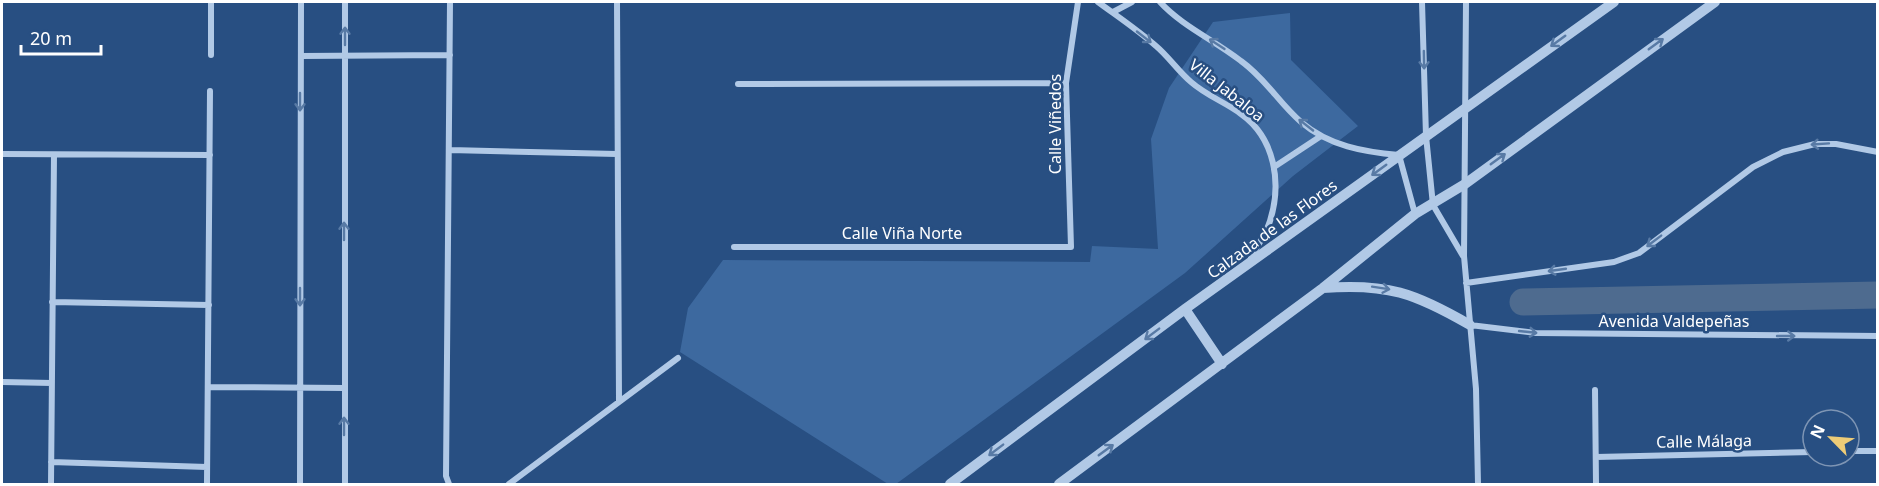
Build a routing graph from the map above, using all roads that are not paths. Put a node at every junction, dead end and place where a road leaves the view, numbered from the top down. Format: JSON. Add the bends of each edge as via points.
{"nodes":[{"id":1,"x":211,"y":2,"type":"edge"},
{"id":2,"x":301,"y":2,"type":"edge"},
{"id":3,"x":345,"y":2,"type":"edge"},
{"id":4,"x":450,"y":2,"type":"edge"},
{"id":5,"x":617,"y":2,"type":"edge"},
{"id":6,"x":1078,"y":2,"type":"edge"},
{"id":7,"x":1098,"y":2,"type":"edge"},
{"id":8,"x":1132,"y":2,"type":"edge"},
{"id":9,"x":1160,"y":2,"type":"edge"},
{"id":10,"x":1422,"y":2,"type":"edge"},
{"id":11,"x":1466,"y":2,"type":"edge"},
{"id":12,"x":1614,"y":2,"type":"edge"},
{"id":13,"x":1715,"y":2,"type":"edge"},
{"id":14,"x":1113,"y":12,"type":"junction"},
{"id":15,"x":211,"y":55,"type":"dead end"},
{"id":16,"x":450,"y":55,"type":"junction"},
{"id":17,"x":300,"y":56,"type":"junction"},
{"id":18,"x":345,"y":56,"type":"junction"},
{"id":19,"x":1066,"y":83,"type":"junction"},
{"id":20,"x":738,"y":84,"type":"dead end"},
{"id":21,"x":210,"y":91,"type":"dead end"},
{"id":22,"x":1466,"y":107,"type":"junction"},
{"id":23,"x":1321,"y":136,"type":"junction"},
{"id":24,"x":1426,"y":136,"type":"junction"},
{"id":25,"x":450,"y":150,"type":"junction"},
{"id":26,"x":1878,"y":152,"type":"edge"},
{"id":27,"x":2,"y":154,"type":"edge"},
{"id":28,"x":617,"y":154,"type":"junction"},
{"id":29,"x":54,"y":155,"type":"junction"},
{"id":30,"x":210,"y":155,"type":"junction"},
{"id":31,"x":1399,"y":155,"type":"junction"},
{"id":32,"x":1274,"y":166,"type":"junction"},
{"id":33,"x":1465,"y":184,"type":"junction"},
{"id":34,"x":1433,"y":205,"type":"junction"},
{"id":35,"x":1415,"y":214,"type":"junction"},
{"id":36,"x":734,"y":247,"type":"dead end"},
{"id":37,"x":1071,"y":247,"type":"joint"},
{"id":38,"x":1464,"y":256,"type":"junction"},
{"id":39,"x":1248,"y":264,"type":"junction"},
{"id":40,"x":1466,"y":283,"type":"junction"},
{"id":41,"x":1323,"y":288,"type":"junction"},
{"id":42,"x":52,"y":302,"type":"junction"},
{"id":43,"x":209,"y":305,"type":"junction"},
{"id":44,"x":1185,"y":309,"type":"junction"},
{"id":45,"x":1470,"y":325,"type":"junction"},
{"id":46,"x":1878,"y":336,"type":"edge"},
{"id":47,"x":678,"y":358,"type":"dead end"},
{"id":48,"x":1222,"y":364,"type":"junction"},
{"id":49,"x":2,"y":382,"type":"edge"},
{"id":50,"x":52,"y":383,"type":"junction"},
{"id":51,"x":209,"y":387,"type":"junction"},
{"id":52,"x":300,"y":387,"type":"junction"},
{"id":53,"x":344,"y":388,"type":"junction"},
{"id":54,"x":1595,"y":390,"type":"dead end"},
{"id":55,"x":619,"y":401,"type":"junction"},
{"id":56,"x":1878,"y":450,"type":"edge"},
{"id":57,"x":1861,"y":451,"type":"edge"},
{"id":58,"x":1801,"y":452,"type":"edge"},
{"id":59,"x":1596,"y":457,"type":"junction"},
{"id":60,"x":51,"y":462,"type":"junction"},
{"id":61,"x":207,"y":467,"type":"junction"},
{"id":62,"x":51,"y":484,"type":"edge"},
{"id":63,"x":207,"y":484,"type":"edge"},
{"id":64,"x":300,"y":484,"type":"edge"},
{"id":65,"x":345,"y":484,"type":"edge"},
{"id":66,"x":449,"y":484,"type":"edge"},
{"id":67,"x":509,"y":484,"type":"edge"},
{"id":68,"x":950,"y":484,"type":"edge"},
{"id":69,"x":1059,"y":484,"type":"edge"},
{"id":70,"x":1478,"y":484,"type":"edge"},
{"id":71,"x":1596,"y":484,"type":"edge"}],
"edges":[{"from":1,"to":15,"type":"street"},
{"from":2,"to":17,"type":"street"},
{"from":18,"to":3,"type":"street","one_way":true},
{"from":4,"to":16,"type":"street"},
{"from":5,"to":28,"type":"street"},
{"from":6,"to":19,"type":"street","name":"Calle Viñedos"},
{"from":7,"to":14,"type":"street","name":"Villa Jabaloa"},
{"from":8,"to":14,"type":"street"},
{"from":23,"to":9,"type":"street","name":"Villa Jabaloa","one_way":true,"via":[[1302,123],[1264,79],[1176,18]]},
{"from":10,"to":24,"type":"street","one_way":true},
{"from":11,"to":22,"type":"street"},
{"from":12,"to":22,"type":"street","name":"Calzada de las Flores","one_way":true},
{"from":33,"to":13,"type":"street","one_way":true},
{"from":14,"to":32,"type":"street","name":"Villa Jabaloa","one_way":true,"via":[[1157,46],[1190,81],[1256,126],[1269,147]]},
{"from":16,"to":18,"type":"street"},
{"from":16,"to":25,"type":"street"},
{"from":17,"to":18,"type":"street"},
{"from":17,"to":52,"type":"street","one_way":true},
{"from":53,"to":18,"type":"street","one_way":true},
{"from":19,"to":20,"type":"street"},
{"from":19,"to":37,"type":"street","name":"Calle Viñedos"},
{"from":21,"to":30,"type":"street"},
{"from":22,"to":24,"type":"street","name":"Calzada de las Flores"},
{"from":22,"to":33,"type":"street"},
{"from":23,"to":31,"type":"street","name":"Villa Jabaloa","via":[[1345,147]]},
{"from":23,"to":32,"type":"street"},
{"from":24,"to":31,"type":"street","name":"Calzada de las Flores"},
{"from":24,"to":34,"type":"street"},
{"from":25,"to":28,"type":"street"},
{"from":25,"to":66,"type":"street","via":[[446,464]]},
{"from":26,"to":40,"type":"street","one_way":true,"via":[[1836,144],[1815,144],[1783,152],[1753,167],[1639,253],[1614,262]]},
{"from":27,"to":29,"type":"street"},
{"from":28,"to":55,"type":"street"},
{"from":29,"to":30,"type":"street"},
{"from":29,"to":42,"type":"street"},
{"from":30,"to":43,"type":"street"},
{"from":31,"to":35,"type":"street"},
{"from":31,"to":39,"type":"street","name":"Calzada de las Flores","one_way":true},
{"from":32,"to":39,"type":"street","name":"Villa Jabaloa","via":[[1274,205]]},
{"from":33,"to":34,"type":"street"},
{"from":33,"to":38,"type":"street"},
{"from":34,"to":35,"type":"street"},
{"from":34,"to":38,"type":"street"},
{"from":35,"to":41,"type":"street"},
{"from":36,"to":37,"type":"street","name":"Calle Viña Norte"},
{"from":38,"to":40,"type":"street"},
{"from":39,"to":44,"type":"street","name":"Calzada de las Flores"},
{"from":40,"to":45,"type":"street"},
{"from":41,"to":45,"type":"street","one_way":true,"via":[[1385,288],[1436,306]]},
{"from":41,"to":48,"type":"street"},
{"from":42,"to":43,"type":"street"},
{"from":42,"to":50,"type":"street"},
{"from":43,"to":51,"type":"street"},
{"from":44,"to":48,"type":"street"},
{"from":44,"to":68,"type":"street","name":"Calzada de las Flores","one_way":true},
{"from":45,"to":46,"type":"street","name":"Avenida Valdepeñas","one_way":true,"via":[[1536,333]]},
{"from":45,"to":70,"type":"street"},
{"from":47,"to":55,"type":"street"},
{"from":69,"to":48,"type":"street","one_way":true},
{"from":49,"to":50,"type":"street"},
{"from":50,"to":60,"type":"street"},
{"from":51,"to":52,"type":"street"},
{"from":51,"to":61,"type":"street"},
{"from":52,"to":53,"type":"street"},
{"from":52,"to":64,"type":"street"},
{"from":65,"to":53,"type":"street","one_way":true},
{"from":54,"to":59,"type":"street"},
{"from":55,"to":67,"type":"street"},
{"from":56,"to":57,"type":"street"},
{"from":58,"to":59,"type":"street","name":"Calle Málaga"},
{"from":59,"to":71,"type":"street"},
{"from":60,"to":61,"type":"street"},
{"from":60,"to":62,"type":"street"},
{"from":61,"to":63,"type":"street"}]}
